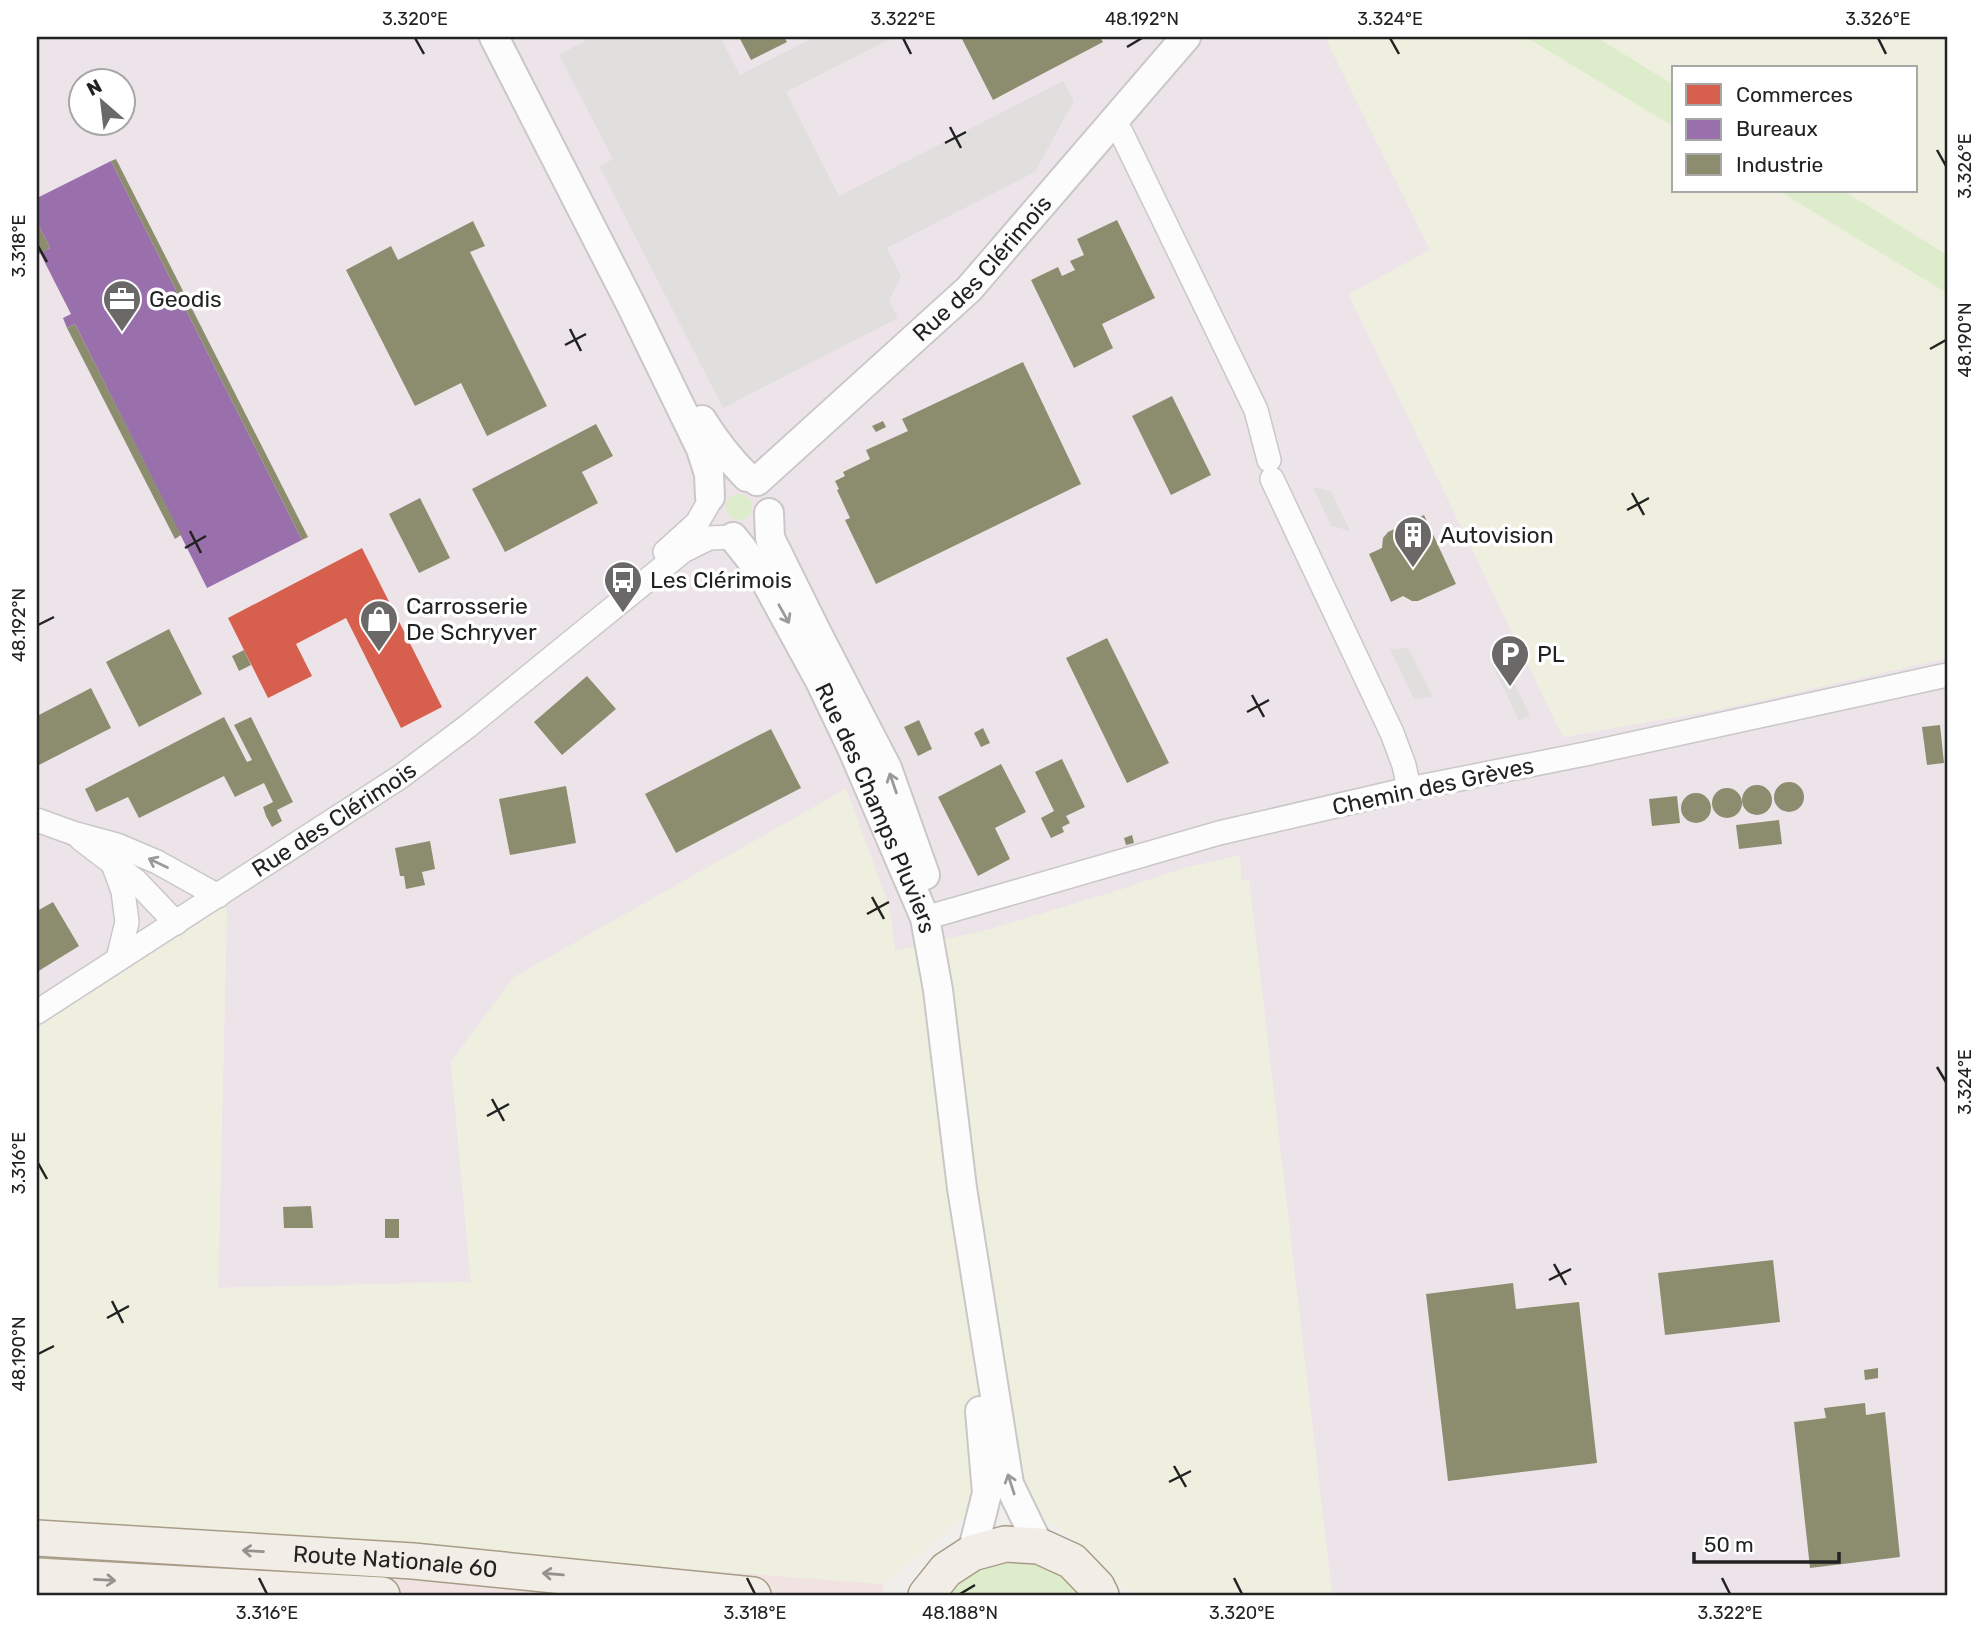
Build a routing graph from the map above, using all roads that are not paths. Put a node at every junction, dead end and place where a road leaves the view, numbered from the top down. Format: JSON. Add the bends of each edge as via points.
{"nodes":[{"id":1,"x":494,"y":37,"type":"edge"},
{"id":2,"x":1186,"y":37,"type":"edge"},
{"id":3,"x":1112,"y":125,"type":"junction"},
{"id":4,"x":631,"y":305,"type":"junction"},
{"id":5,"x":752,"y":479,"type":"junction"},
{"id":6,"x":709,"y":500,"type":"junction"},
{"id":7,"x":769,"y":513,"type":"junction"},
{"id":8,"x":733,"y":537,"type":"junction"},
{"id":9,"x":540,"y":668,"type":"junction"},
{"id":10,"x":1947,"y":675,"type":"edge"},
{"id":11,"x":1409,"y":789,"type":"junction"},
{"id":12,"x":37,"y":820,"type":"edge"},
{"id":13,"x":73,"y":833,"type":"junction"},
{"id":14,"x":113,"y":864,"type":"junction"},
{"id":15,"x":218,"y":896,"type":"junction"},
{"id":16,"x":925,"y":918,"type":"junction"},
{"id":17,"x":176,"y":923,"type":"junction"},
{"id":18,"x":118,"y":959,"type":"junction"},
{"id":19,"x":37,"y":1012,"type":"edge"},
{"id":20,"x":962,"y":1188,"type":"junction"},
{"id":21,"x":37,"y":1538,"type":"edge"},
{"id":22,"x":1039,"y":1546,"type":"junction"},
{"id":23,"x":972,"y":1553,"type":"junction"},
{"id":24,"x":37,"y":1576,"type":"edge"},
{"id":25,"x":382,"y":1595,"type":"edge"},
{"id":26,"x":753,"y":1595,"type":"edge"},
{"id":27,"x":926,"y":1595,"type":"edge"},
{"id":28,"x":1101,"y":1595,"type":"edge"}],
"edges":[{"from":1,"to":4,"type":"street"},
{"from":2,"to":3,"type":"street","name":"Rue des Clérimois"},
{"from":3,"to":5,"type":"street","name":"Rue des Clérimois","via":[[970,289]]},
{"from":3,"to":11,"type":"street","via":[[1121,132],[1256,410],[1270,469],[1392,733]]},
{"from":4,"to":5,"type":"street","via":[[715,442]]},
{"from":4,"to":6,"type":"street","via":[[701,449],[709,474]]},
{"from":5,"to":6,"type":"street","via":[[728,477],[714,488]]},
{"from":5,"to":7,"type":"street","via":[[768,496]]},
{"from":6,"to":8,"type":"street","via":[[715,527]]},
{"from":6,"to":9,"type":"street","name":"Rue des Clérimois","via":[[697,523]]},
{"from":7,"to":8,"type":"street","via":[[753,534]]},
{"from":16,"to":7,"type":"street","name":"Rue des Champs Pluviers","one_way":true,"via":[[930,890],[887,768],[771,538]]},
{"from":8,"to":9,"type":"street","name":"Rue des Clérimois","via":[[709,538],[683,551]]},
{"from":8,"to":16,"type":"street","name":"Rue des Champs Pluviers","one_way":true,"via":[[760,571],[820,681]]},
{"from":9,"to":15,"type":"street","name":"Rue des Clérimois","via":[[400,777]]},
{"from":10,"to":11,"type":"street","name":"Chemin des Grèves"},
{"from":11,"to":16,"type":"street","name":"Chemin des Grèves","via":[[1219,833]]},
{"from":12,"to":13,"type":"street"},
{"from":13,"to":14,"type":"street"},
{"from":15,"to":13,"type":"street","one_way":true,"via":[[157,862]]},
{"from":14,"to":17,"type":"street"},
{"from":14,"to":18,"type":"street","via":[[127,922]]},
{"from":15,"to":17,"type":"street","name":"Rue des Clérimois"},
{"from":16,"to":20,"type":"street"},
{"from":17,"to":18,"type":"street","name":"Rue des Clérimois"},
{"from":18,"to":19,"type":"street","name":"Rue des Clérimois"},
{"from":22,"to":20,"type":"street","one_way":true,"via":[[1009,1484]]},
{"from":20,"to":23,"type":"street","via":[[987,1493]]},
{"from":26,"to":21,"type":"main road","name":"Route Nationale 60","one_way":true,"via":[[413,1561]]},
{"from":22,"to":23,"type":"main road","via":[[1005,1544]]},
{"from":22,"to":28,"type":"main road","via":[[1072,1561]]},
{"from":23,"to":27,"type":"main road","via":[[946,1570]]},
{"from":24,"to":25,"type":"main road","name":"Route Nationale 60","one_way":true}]}
